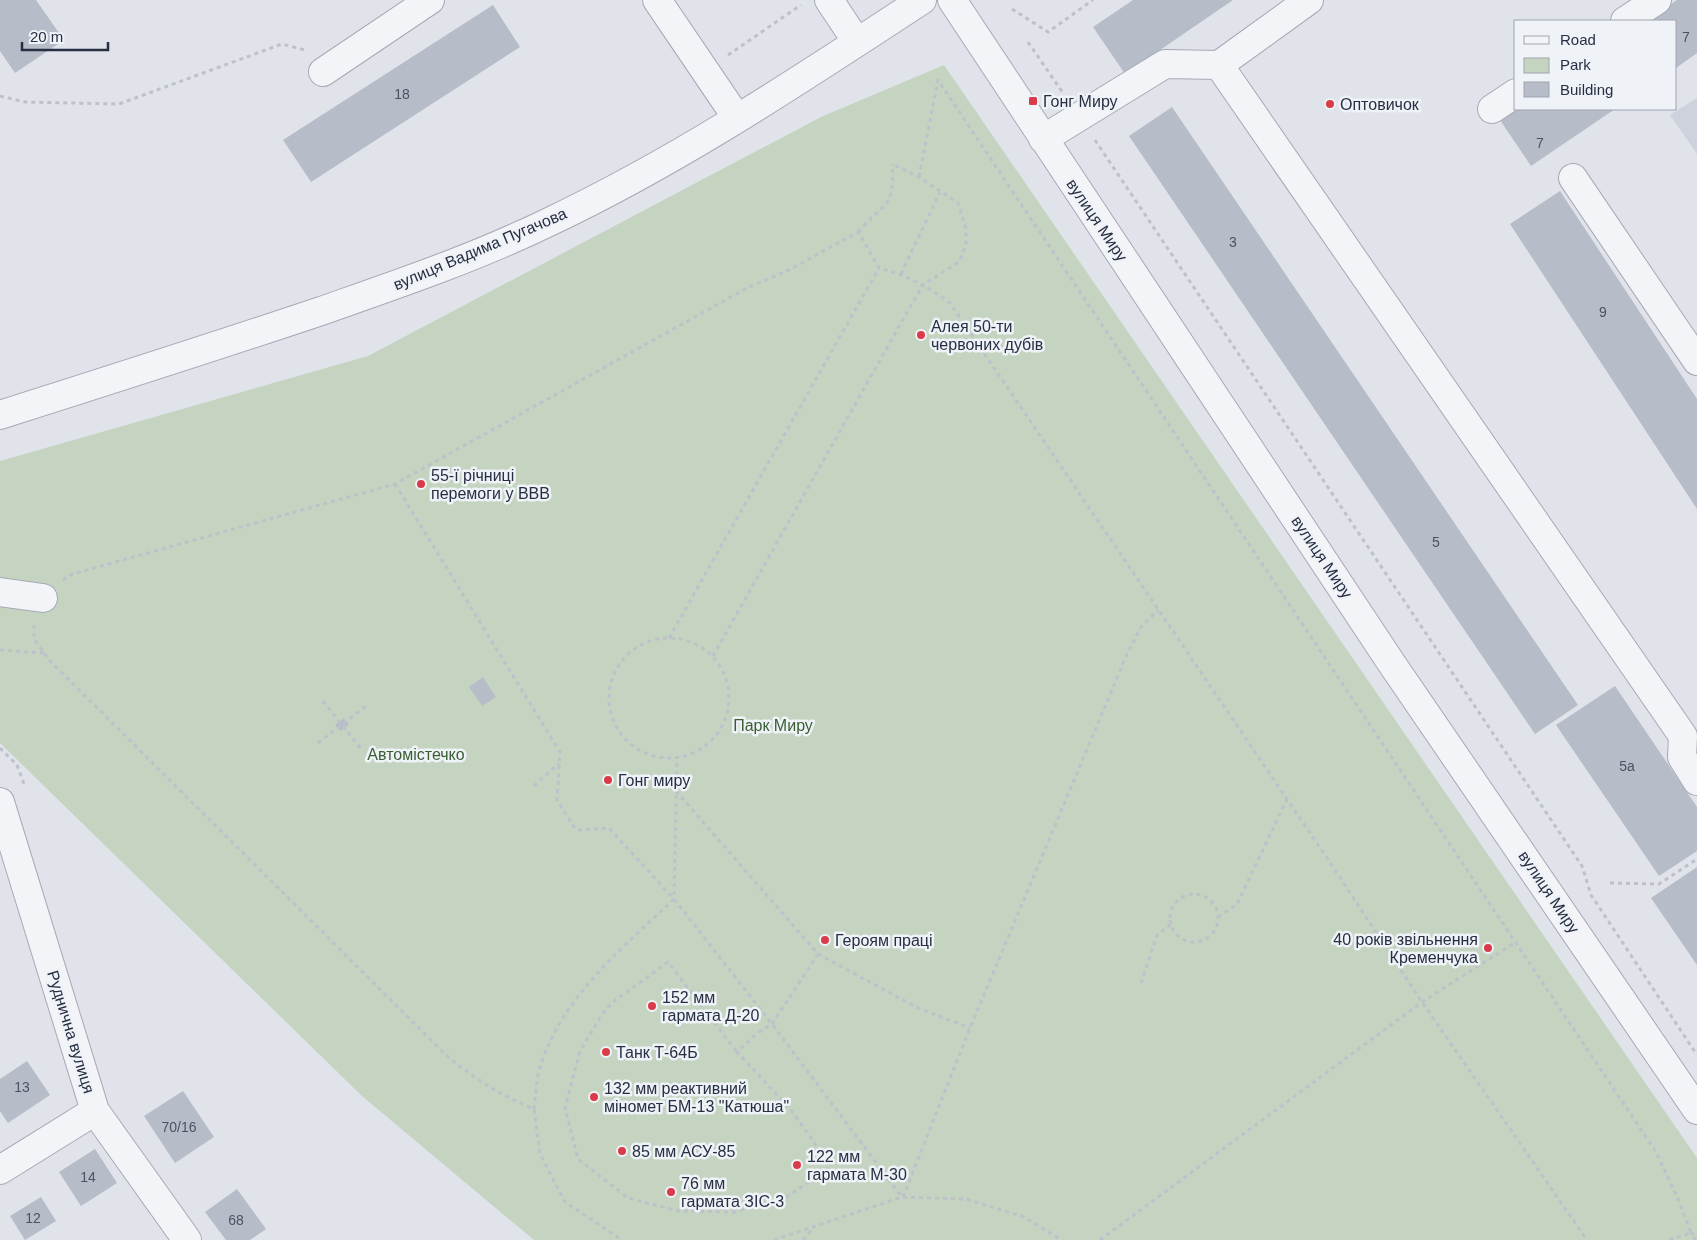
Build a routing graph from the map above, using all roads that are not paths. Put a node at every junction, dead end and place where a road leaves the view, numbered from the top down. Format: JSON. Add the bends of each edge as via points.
{"nodes":[{"id":1,"x":430,"y":0,"type":"edge"},
{"id":2,"x":657,"y":0,"type":"edge"},
{"id":3,"x":829,"y":0,"type":"edge"},
{"id":4,"x":922,"y":0,"type":"edge"},
{"id":5,"x":952,"y":0,"type":"edge"},
{"id":6,"x":1309,"y":0,"type":"edge"},
{"id":7,"x":1657,"y":0,"type":"edge"},
{"id":8,"x":1627,"y":20,"type":"edge"},
{"id":9,"x":857,"y":42,"type":"junction"},
{"id":10,"x":1219,"y":66,"type":"junction"},
{"id":11,"x":323,"y":72,"type":"road end"},
{"id":12,"x":1514,"y":94,"type":"edge"},
{"id":13,"x":1492,"y":109,"type":"dead end"},
{"id":14,"x":737,"y":118,"type":"junction"},
{"id":15,"x":1044,"y":139,"type":"junction"},
{"id":16,"x":1573,"y":178,"type":"dead end"},
{"id":17,"x":1697,"y":361,"type":"edge"},
{"id":18,"x":0,"y":415,"type":"edge"},
{"id":19,"x":0,"y":592,"type":"edge"},
{"id":20,"x":43,"y":598,"type":"road end"},
{"id":21,"x":1690,"y":731,"type":"edge"},
{"id":22,"x":1697,"y":781,"type":"edge"},
{"id":23,"x":0,"y":802,"type":"edge"},
{"id":24,"x":1697,"y":1110,"type":"edge"},
{"id":25,"x":95,"y":1111,"type":"junction"},
{"id":26,"x":0,"y":1170,"type":"edge"},
{"id":27,"x":187,"y":1240,"type":"edge"}],
"edges":[{"from":1,"to":11,"type":"street"},
{"from":2,"to":14,"type":"street"},
{"from":3,"to":9,"type":"street"},
{"from":4,"to":9,"type":"street","name":"вулиця Вадима Пугачова"},
{"from":5,"to":15,"type":"street","name":"вулиця Миру"},
{"from":6,"to":10,"type":"street"},
{"from":7,"to":8,"type":"street"},
{"from":9,"to":14,"type":"street","name":"вулиця Вадима Пугачова"},
{"from":10,"to":15,"type":"street","via":[[1165,64]]},
{"from":10,"to":21,"type":"street"},
{"from":12,"to":13,"type":"street"},
{"from":14,"to":18,"type":"street","name":"вулиця Вадима Пугачова","via":[[657,166],[549,222],[464,259],[248,336]]},
{"from":15,"to":24,"type":"street","name":"вулиця Миру","via":[[1392,664]]},
{"from":16,"to":17,"type":"street"},
{"from":19,"to":20,"type":"street"},
{"from":21,"to":22,"type":"street","via":[[1682,757]]},
{"from":23,"to":25,"type":"street","name":"Руднична вулиця"},
{"from":25,"to":26,"type":"street"},
{"from":25,"to":27,"type":"street","name":"Руднична вулиця"}]}
